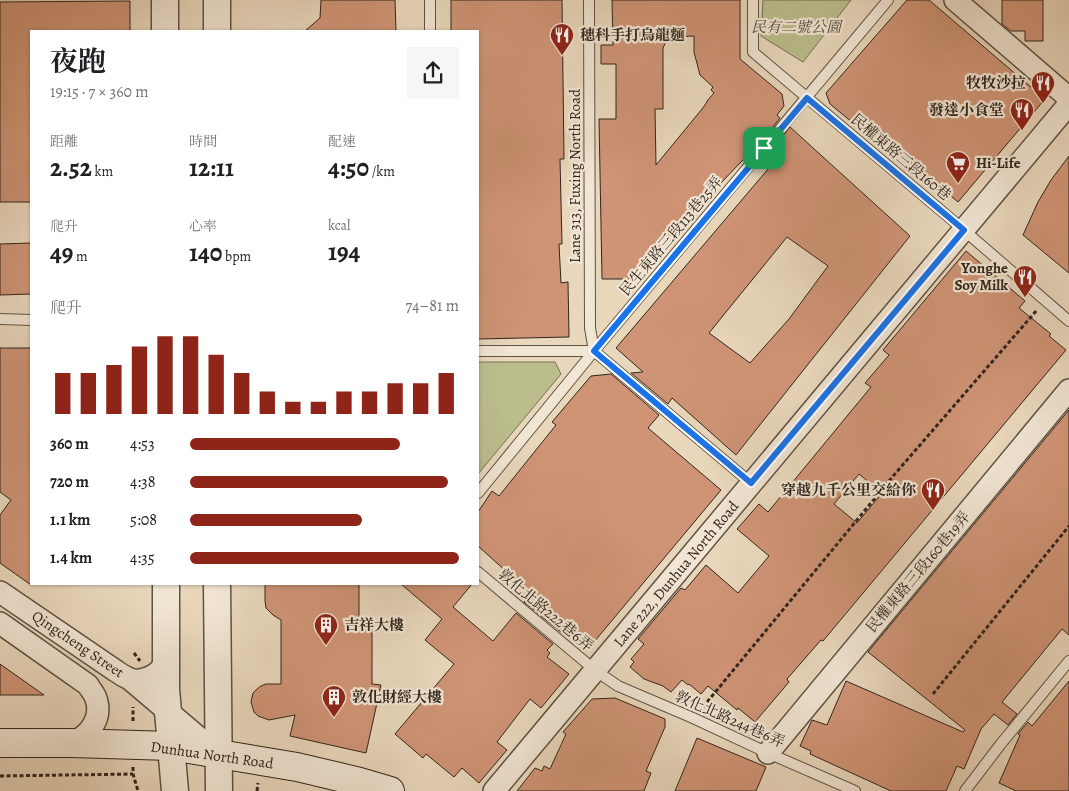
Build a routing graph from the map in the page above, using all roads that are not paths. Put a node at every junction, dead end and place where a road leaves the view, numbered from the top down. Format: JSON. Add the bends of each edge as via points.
{"nodes":[{"id":1,"x":165,"y":0,"type":"edge"},
{"id":2,"x":217,"y":0,"type":"edge"},
{"id":3,"x":430,"y":0,"type":"edge"},
{"id":4,"x":589,"y":0,"type":"edge"},
{"id":5,"x":753,"y":0,"type":"edge"},
{"id":6,"x":888,"y":0,"type":"edge"},
{"id":7,"x":955,"y":0,"type":"edge"},
{"id":8,"x":165,"y":30,"type":"edge"},
{"id":9,"x":217,"y":30,"type":"edge"},
{"id":10,"x":430,"y":30,"type":"edge"},
{"id":11,"x":807,"y":98,"type":"junction"},
{"id":12,"x":1069,"y":98,"type":"edge"},
{"id":13,"x":1069,"y":104,"type":"edge"},
{"id":14,"x":964,"y":230,"type":"junction"},
{"id":15,"x":0,"y":320,"type":"edge"},
{"id":16,"x":30,"y":320,"type":"edge"},
{"id":17,"x":1069,"y":321,"type":"edge"},
{"id":18,"x":479,"y":351,"type":"edge"},
{"id":19,"x":594,"y":351,"type":"junction"},
{"id":20,"x":1069,"y":390,"type":"edge"},
{"id":21,"x":751,"y":483,"type":"junction"},
{"id":22,"x":479,"y":492,"type":"edge"},
{"id":23,"x":479,"y":573,"type":"edge"},
{"id":24,"x":166,"y":585,"type":"edge"},
{"id":25,"x":217,"y":585,"type":"edge"},
{"id":26,"x":0,"y":592,"type":"edge"},
{"id":27,"x":0,"y":623,"type":"edge"},
{"id":28,"x":166,"y":644,"type":"junction"},
{"id":29,"x":1069,"y":661,"type":"edge"},
{"id":30,"x":596,"y":671,"type":"junction"},
{"id":31,"x":131,"y":680,"type":"junction"},
{"id":32,"x":168,"y":710,"type":"junction"},
{"id":33,"x":72,"y":742,"type":"junction"},
{"id":34,"x":0,"y":743,"type":"edge"},
{"id":35,"x":171,"y":746,"type":"junction"},
{"id":36,"x":768,"y":753,"type":"junction"},
{"id":37,"x":218,"y":754,"type":"junction"},
{"id":38,"x":175,"y":791,"type":"edge"},
{"id":39,"x":218,"y":791,"type":"edge"},
{"id":40,"x":390,"y":791,"type":"edge"},
{"id":41,"x":494,"y":791,"type":"edge"},
{"id":42,"x":855,"y":791,"type":"edge"},
{"id":43,"x":965,"y":791,"type":"edge"}],
"edges":[{"from":1,"to":8,"type":"street"},
{"from":2,"to":9,"type":"street"},
{"from":3,"to":10,"type":"lane"},
{"from":4,"to":19,"type":"lane","name":"Lane 313, Fuxing North Road","via":[[590,328]]},
{"from":5,"to":11,"type":"lane","name":"民權東路三段160巷","via":[[753,52]]},
{"from":6,"to":11,"type":"lane","name":"民生東路三段113巷25弄"},
{"from":7,"to":12,"type":"street"},
{"from":11,"to":14,"type":"lane","name":"民權東路三段160巷"},
{"from":11,"to":19,"type":"lane","name":"民生東路三段113巷25弄"},
{"from":13,"to":14,"type":"street","name":"Lane 222, Dunhua North Road"},
{"from":14,"to":17,"type":"lane","name":"民權東路三段160巷"},
{"from":14,"to":21,"type":"street","name":"Lane 222, Dunhua North Road"},
{"from":15,"to":16,"type":"lane"},
{"from":18,"to":19,"type":"lane"},
{"from":19,"to":21,"type":"lane"},
{"from":19,"to":22,"type":"lane","name":"民生東路三段113巷25弄"},
{"from":20,"to":36,"type":"street","name":"民權東路三段160巷19弄"},
{"from":21,"to":30,"type":"street","name":"Lane 222, Dunhua North Road"},
{"from":23,"to":30,"type":"lane","name":"敦化北路222巷6弄"},
{"from":24,"to":28,"type":"street"},
{"from":25,"to":37,"type":"street"},
{"from":26,"to":31,"type":"street","name":"Qingcheng Street"},
{"from":27,"to":33,"type":"street","name":"Qingcheng Street","via":[[88,685],[95,696],[97,715],[94,725],[81,739]]},
{"from":28,"to":31,"type":"street","name":"Qingcheng Street","via":[[164,663],[158,671],[151,677]]},
{"from":28,"to":32,"type":"street"},
{"from":29,"to":43,"type":"lane"},
{"from":30,"to":36,"type":"lane","name":"敦化北路244巷6弄","via":[[618,686]]},
{"from":30,"to":41,"type":"street","name":"Lane 222, Dunhua North Road"},
{"from":31,"to":32,"type":"street","name":"Qingcheng Street"},
{"from":32,"to":35,"type":"street"},
{"from":32,"to":37,"type":"street","name":"Qingcheng Street"},
{"from":33,"to":34,"type":"main road","name":"Dunhua North Road"},
{"from":33,"to":35,"type":"main road","name":"Dunhua North Road"},
{"from":35,"to":37,"type":"main road","name":"Dunhua North Road"},
{"from":35,"to":38,"type":"street"},
{"from":36,"to":42,"type":"lane","name":"敦化北路244巷6弄"},
{"from":37,"to":39,"type":"street"},
{"from":37,"to":40,"type":"main road","name":"Dunhua North Road","via":[[297,767]]}]}
